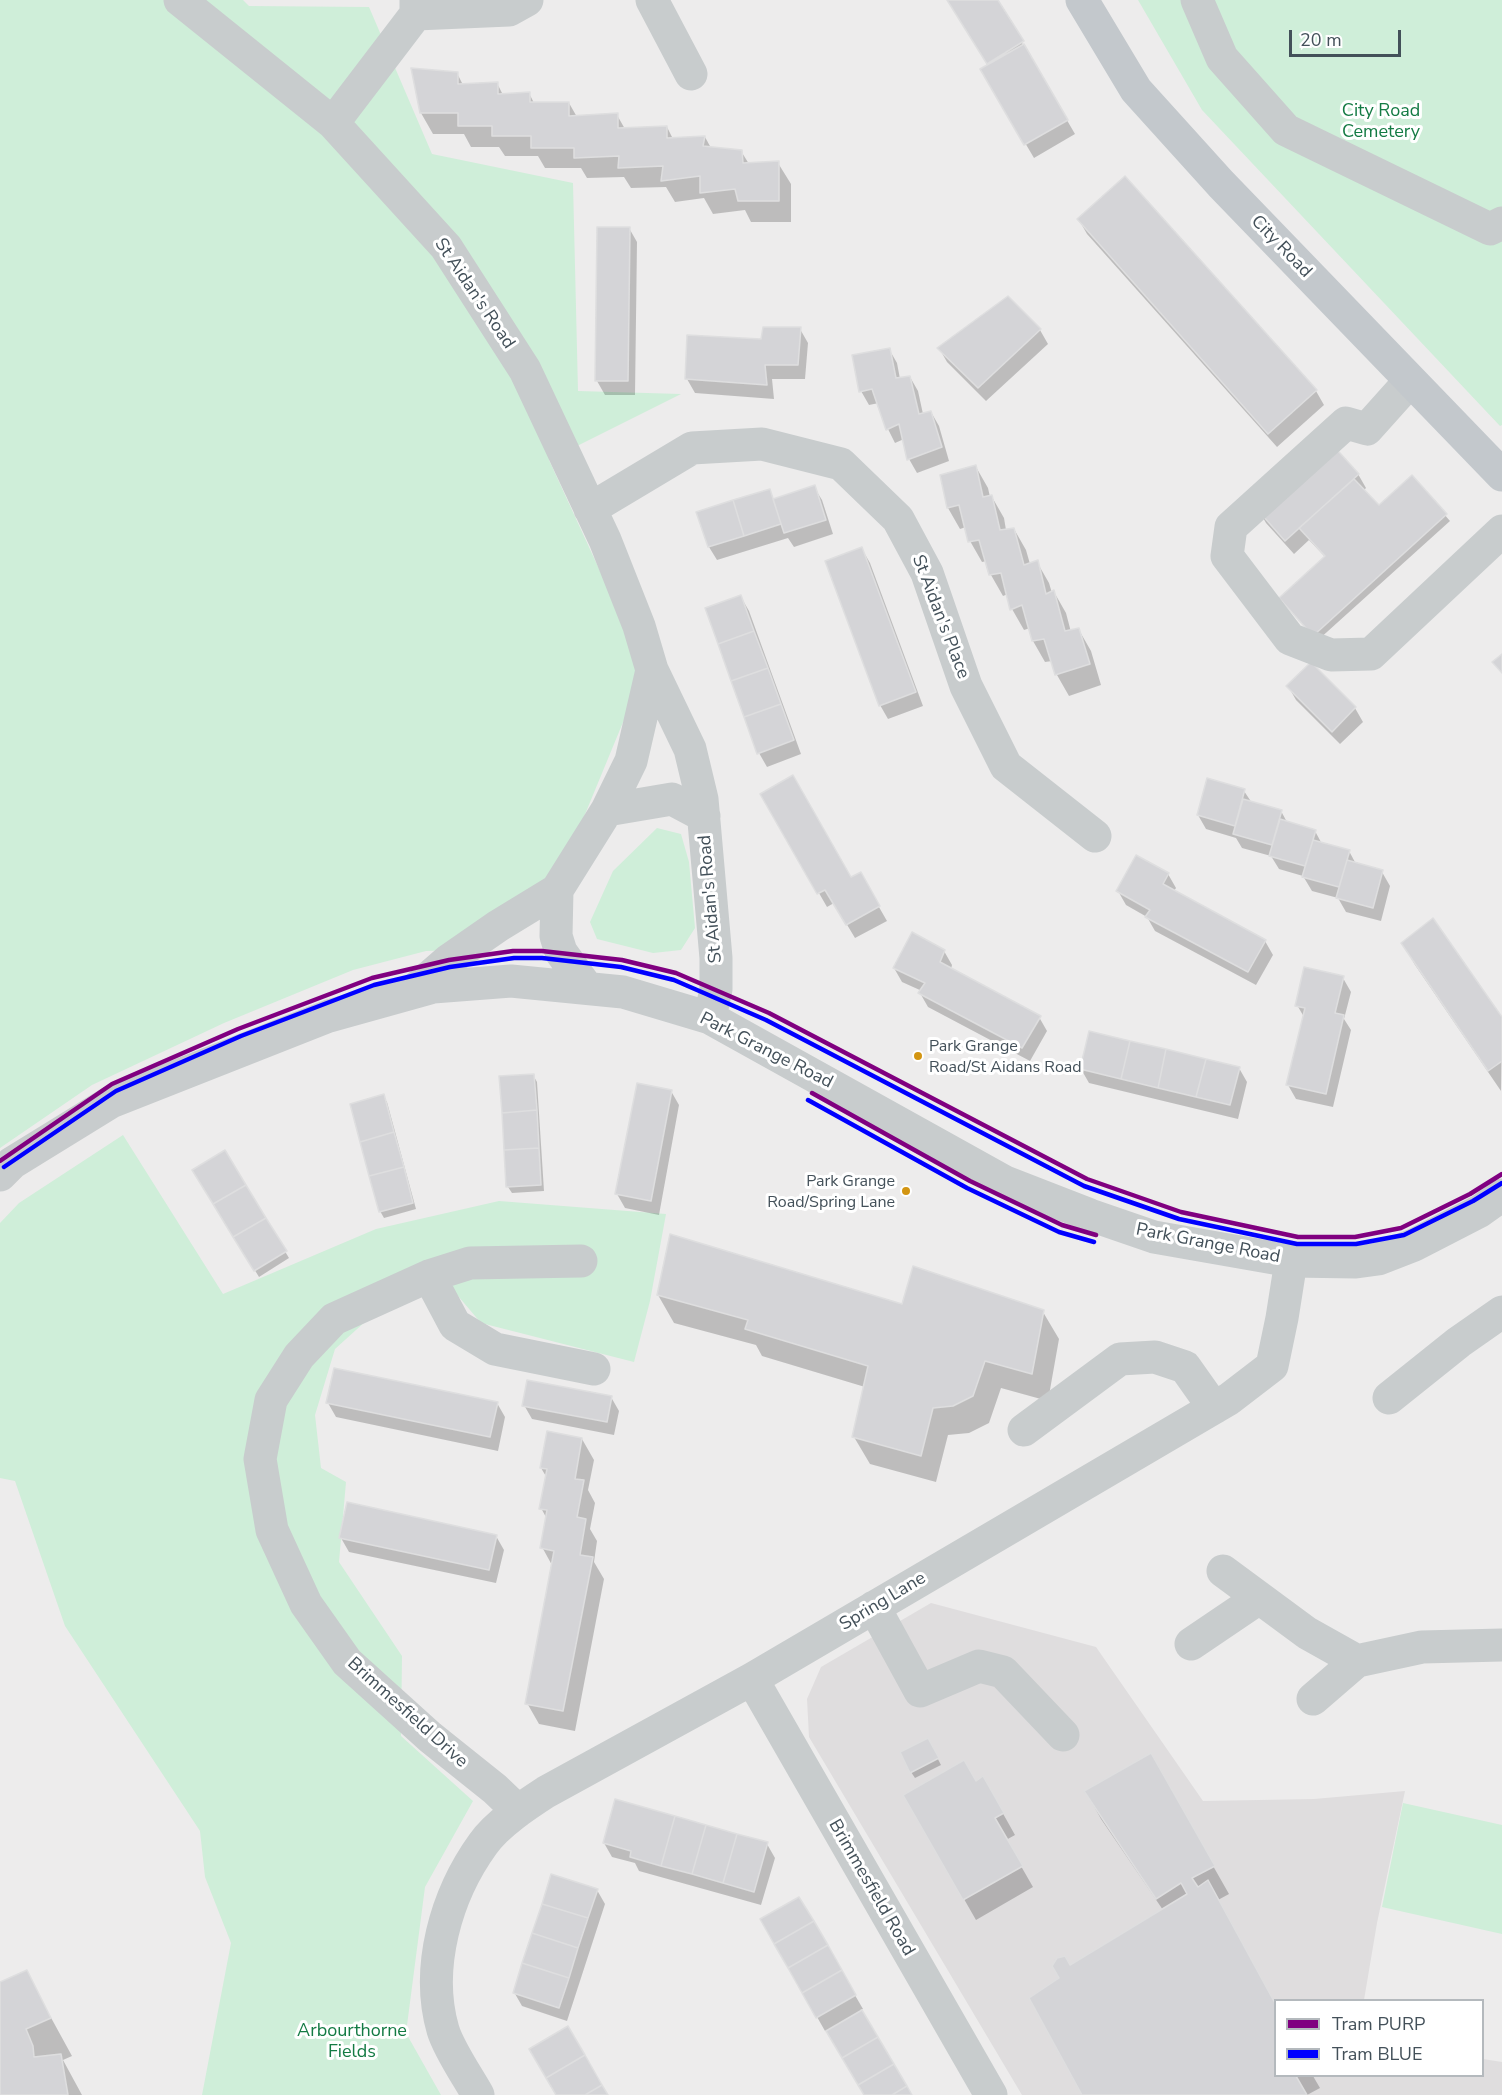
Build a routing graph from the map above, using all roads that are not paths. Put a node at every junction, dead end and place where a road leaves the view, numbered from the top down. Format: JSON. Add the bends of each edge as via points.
{"nodes":[{"id":1,"x":180,"y":0,"type":"edge"},
{"id":2,"x":527,"y":0,"type":"edge"},
{"id":3,"x":652,"y":0,"type":"edge"},
{"id":4,"x":1082,"y":0,"type":"edge"},
{"id":5,"x":1197,"y":0,"type":"edge"},
{"id":6,"x":416,"y":7,"type":"edge"},
{"id":7,"x":691,"y":74,"type":"dead end"},
{"id":8,"x":333,"y":123,"type":"junction"},
{"id":9,"x":1502,"y":224,"type":"edge"},
{"id":10,"x":1410,"y":381,"type":"junction"},
{"id":11,"x":1502,"y":475,"type":"edge"},
{"id":12,"x":590,"y":509,"type":"junction"},
{"id":13,"x":1502,"y":531,"type":"edge"},
{"id":14,"x":652,"y":670,"type":"junction"},
{"id":15,"x":607,"y":810,"type":"junction"},
{"id":16,"x":704,"y":816,"type":"junction"},
{"id":17,"x":1095,"y":836,"type":"dead end"},
{"id":18,"x":557,"y":890,"type":"junction"},
{"id":19,"x":587,"y":988,"type":"junction"},
{"id":20,"x":411,"y":993,"type":"junction"},
{"id":21,"x":710,"y":1018,"type":"junction"},
{"id":22,"x":0,"y":1175,"type":"edge"},
{"id":23,"x":1502,"y":1195,"type":"edge"},
{"id":24,"x":581,"y":1261,"type":"dead end"},
{"id":25,"x":1291,"y":1261,"type":"junction"},
{"id":26,"x":429,"y":1276,"type":"junction"},
{"id":27,"x":1502,"y":1312,"type":"edge"},
{"id":28,"x":594,"y":1369,"type":"dead end"},
{"id":29,"x":1389,"y":1398,"type":"dead end"},
{"id":30,"x":1214,"y":1408,"type":"junction"},
{"id":31,"x":1024,"y":1430,"type":"dead end"},
{"id":32,"x":1223,"y":1571,"type":"dead end"},
{"id":33,"x":1259,"y":1598,"type":"junction"},
{"id":34,"x":874,"y":1607,"type":"junction"},
{"id":35,"x":1191,"y":1644,"type":"dead end"},
{"id":36,"x":1502,"y":1645,"type":"edge"},
{"id":37,"x":1357,"y":1661,"type":"junction"},
{"id":38,"x":752,"y":1679,"type":"junction"},
{"id":39,"x":1313,"y":1699,"type":"dead end"},
{"id":40,"x":1063,"y":1735,"type":"dead end"},
{"id":41,"x":518,"y":1811,"type":"junction"},
{"id":42,"x":478,"y":2095,"type":"edge"},
{"id":43,"x":992,"y":2095,"type":"edge"}],
"edges":[{"from":1,"to":8,"type":"street","name":"St Aidan's Road"},
{"from":2,"to":6,"type":"street","via":[[509,10]]},
{"from":3,"to":7,"type":"street"},
{"from":4,"to":10,"type":"main road","name":"City Road","via":[[1136,90]]},
{"from":5,"to":9,"type":"street","via":[[1222,58],[1286,130],[1490,229]]},
{"from":6,"to":8,"type":"street"},
{"from":8,"to":12,"type":"street","name":"St Aidan's Road","via":[[446,247],[525,370]]},
{"from":10,"to":11,"type":"main road","name":"City Road"},
{"from":10,"to":13,"type":"street","via":[[1367,429],[1346,423],[1231,527],[1227,556],[1290,639],[1331,655],[1371,654]]},
{"from":12,"to":14,"type":"street","name":"St Aidan's Road","via":[[639,626]]},
{"from":12,"to":17,"type":"street","name":"St Aidan's Place","via":[[692,448],[762,444],[841,464],[898,519],[927,573],[966,686],[1006,766]]},
{"from":14,"to":15,"type":"street","name":"St Aidan's Road","via":[[631,761]]},
{"from":14,"to":16,"type":"street","name":"St Aidan's Road","via":[[690,749]]},
{"from":15,"to":16,"type":"street","name":"St Aidan's Road","via":[[672,800]]},
{"from":15,"to":18,"type":"street","name":"St Aidan's Road"},
{"from":16,"to":21,"type":"street","name":"St Aidan's Road","via":[[717,975]]},
{"from":18,"to":19,"type":"street","via":[[556,936],[561,952]]},
{"from":18,"to":20,"type":"street","name":"St Aidan's Road","via":[[449,960]]},
{"from":19,"to":20,"type":"street","name":"Park Grange Road","via":[[511,981],[433,987]]},
{"from":19,"to":21,"type":"street","name":"Park Grange Road","via":[[623,992]]},
{"from":20,"to":22,"type":"street","name":"Park Grange Road","via":[[329,1016],[111,1102],[12,1163]]},
{"from":21,"to":25,"type":"street","name":"Park Grange Road","via":[[1005,1182],[1154,1237]]},
{"from":23,"to":25,"type":"street","name":"Park Grange Road","via":[[1414,1245],[1378,1259]]},
{"from":24,"to":26,"type":"street","name":"Brimmesfield Drive","via":[[470,1263]]},
{"from":25,"to":30,"type":"street","name":"Spring Lane","via":[[1272,1366]]},
{"from":26,"to":28,"type":"street","via":[[455,1325],[495,1349]]},
{"from":26,"to":41,"type":"street","name":"Brimmesfield Drive","via":[[334,1319],[299,1356],[271,1400],[260,1459],[272,1530],[306,1604],[347,1662]]},
{"from":27,"to":29,"type":"street"},
{"from":30,"to":31,"type":"street","via":[[1185,1367],[1155,1357],[1120,1359]]},
{"from":30,"to":34,"type":"street","name":"Spring Lane"},
{"from":32,"to":33,"type":"street"},
{"from":33,"to":35,"type":"street"},
{"from":33,"to":37,"type":"street"},
{"from":34,"to":38,"type":"street","name":"Spring Lane"},
{"from":34,"to":40,"type":"street","via":[[920,1691],[979,1666],[1003,1672]]},
{"from":36,"to":37,"type":"street","via":[[1422,1647]]},
{"from":37,"to":39,"type":"street"},
{"from":38,"to":41,"type":"street","name":"Spring Lane"},
{"from":38,"to":43,"type":"street","name":"Brimmesfield Road"},
{"from":41,"to":42,"type":"street","name":"Spring Lane","via":[[484,1842],[456,1890],[444,1928],[436,1998],[444,2032]]}]}
